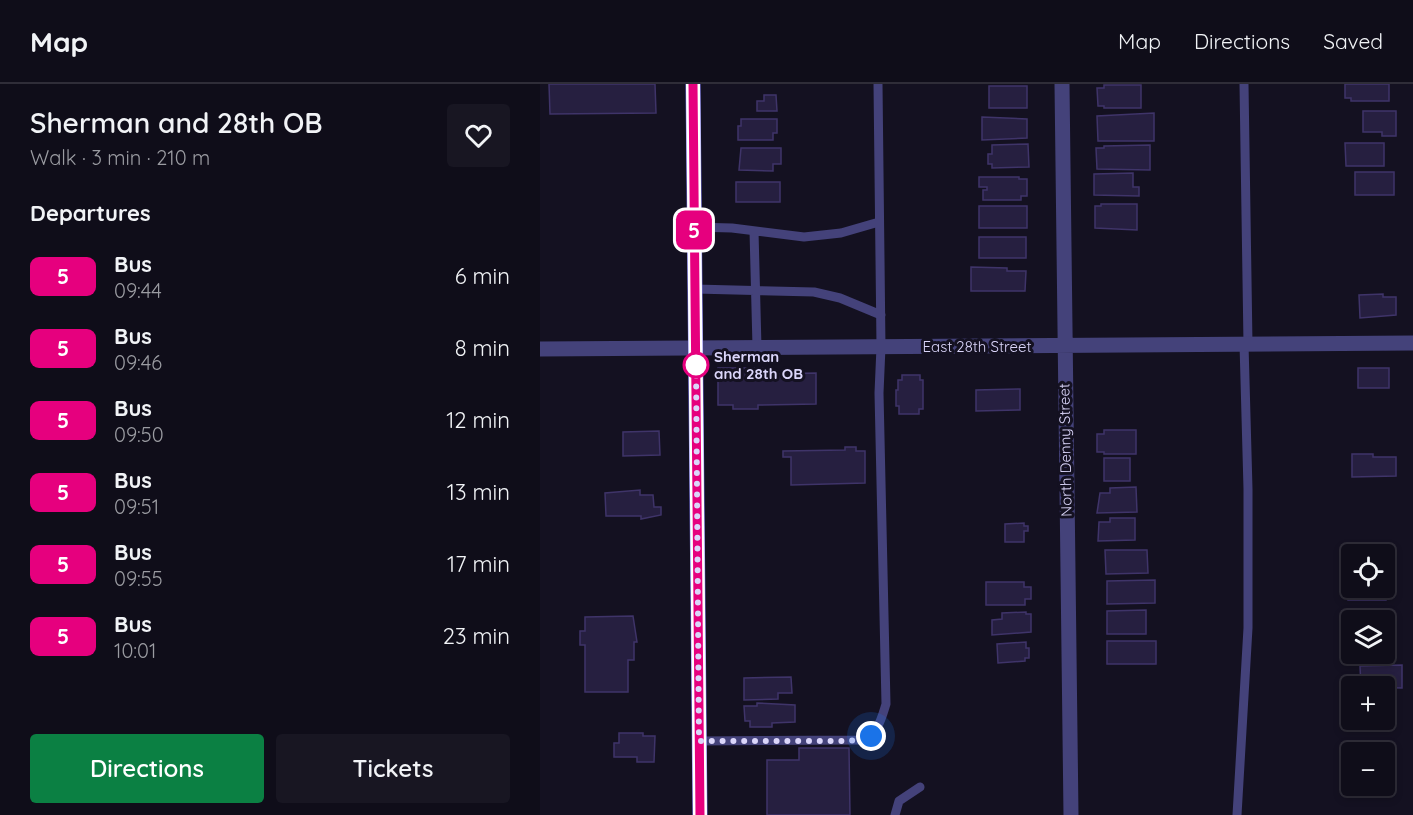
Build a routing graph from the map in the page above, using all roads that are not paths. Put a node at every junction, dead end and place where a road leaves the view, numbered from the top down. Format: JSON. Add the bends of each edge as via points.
{"nodes":[{"id":1,"x":693,"y":84,"type":"edge"},
{"id":2,"x":878,"y":84,"type":"edge"},
{"id":3,"x":1062,"y":84,"type":"edge"},
{"id":4,"x":1244,"y":84,"type":"edge"},
{"id":5,"x":879,"y":222,"type":"junction"},
{"id":6,"x":694,"y":227,"type":"junction"},
{"id":7,"x":754,"y":231,"type":"junction"},
{"id":8,"x":695,"y":289,"type":"junction"},
{"id":9,"x":756,"y":290,"type":"junction"},
{"id":10,"x":881,"y":315,"type":"junction"},
{"id":11,"x":1413,"y":343,"type":"edge"},
{"id":12,"x":1246,"y":344,"type":"junction"},
{"id":13,"x":1064,"y":346,"type":"junction"},
{"id":14,"x":696,"y":347,"type":"junction"},
{"id":15,"x":757,"y":347,"type":"junction"},
{"id":16,"x":881,"y":347,"type":"junction"},
{"id":17,"x":540,"y":349,"type":"edge"},
{"id":18,"x":699,"y":741,"type":"junction"},
{"id":19,"x":920,"y":787,"type":"dead end"},
{"id":20,"x":700,"y":815,"type":"edge"},
{"id":21,"x":894,"y":815,"type":"edge"},
{"id":22,"x":1071,"y":815,"type":"edge"},
{"id":23,"x":1237,"y":815,"type":"edge"}],
"edges":[{"from":1,"to":6,"type":"main road"},
{"from":2,"to":5,"type":"lane"},
{"from":3,"to":13,"type":"street","name":"North Denny Street"},
{"from":4,"to":12,"type":"lane"},
{"from":5,"to":7,"type":"lane","via":[[841,233],[804,237]]},
{"from":5,"to":10,"type":"lane"},
{"from":6,"to":7,"type":"lane"},
{"from":6,"to":8,"type":"main road"},
{"from":7,"to":9,"type":"lane"},
{"from":8,"to":9,"type":"lane"},
{"from":8,"to":14,"type":"main road"},
{"from":9,"to":10,"type":"lane","via":[[814,292]]},
{"from":9,"to":15,"type":"lane"},
{"from":10,"to":16,"type":"lane"},
{"from":11,"to":12,"type":"street","name":"East 28th Street"},
{"from":12,"to":13,"type":"street","name":"East 28th Street"},
{"from":12,"to":23,"type":"lane","via":[[1248,628]]},
{"from":13,"to":16,"type":"street","name":"East 28th Street"},
{"from":13,"to":22,"type":"street","name":"North Denny Street"},
{"from":14,"to":15,"type":"street","name":"East 28th Street"},
{"from":14,"to":17,"type":"street","name":"East 28th Street"},
{"from":14,"to":18,"type":"main road"},
{"from":15,"to":16,"type":"street","name":"East 28th Street"},
{"from":16,"to":18,"type":"lane","via":[[886,704],[879,725],[871,736],[861,740]]},
{"from":18,"to":20,"type":"main road"},
{"from":19,"to":21,"type":"lane","via":[[899,801]]}]}
